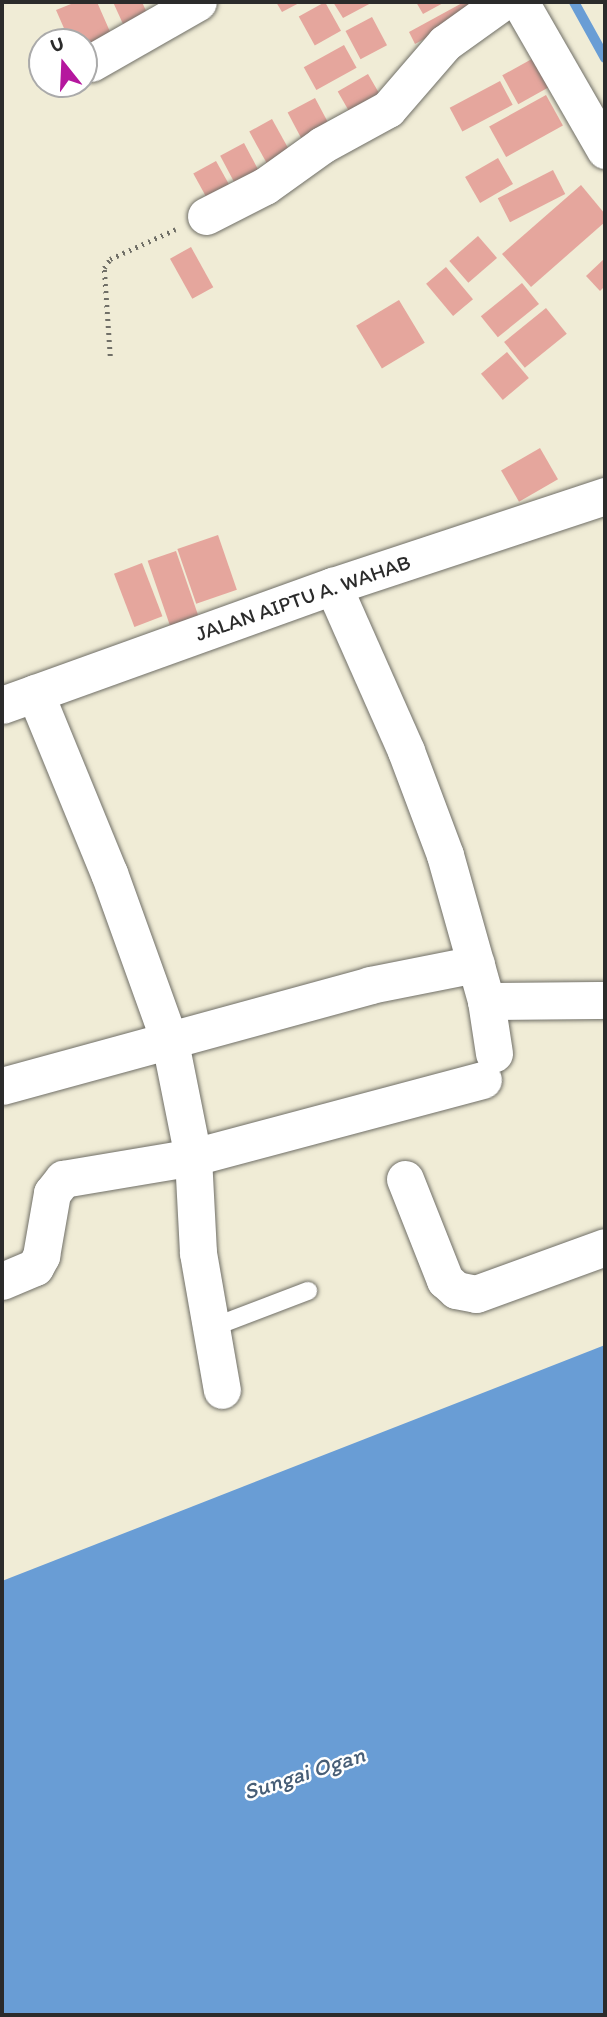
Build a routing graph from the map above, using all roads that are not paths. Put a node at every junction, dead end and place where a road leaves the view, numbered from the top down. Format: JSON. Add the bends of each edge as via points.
{"nodes":[{"id":1,"x":198,"y":2,"type":"edge"},
{"id":2,"x":502,"y":2,"type":"edge"},
{"id":3,"x":520,"y":2,"type":"edge"},
{"id":4,"x":98,"y":60,"type":"edge"},
{"id":5,"x":605,"y":150,"type":"edge"},
{"id":6,"x":206,"y":216,"type":"road end"},
{"id":7,"x":604,"y":501,"type":"edge"},
{"id":8,"x":333,"y":586,"type":"junction"},
{"id":9,"x":35,"y":693,"type":"junction"},
{"id":10,"x":2,"y":705,"type":"edge"},
{"id":11,"x":476,"y":964,"type":"junction"},
{"id":12,"x":605,"y":1000,"type":"edge"},
{"id":13,"x":486,"y":1001,"type":"junction"},
{"id":14,"x":170,"y":1041,"type":"junction"},
{"id":15,"x":2,"y":1086,"type":"edge"},
{"id":16,"x":193,"y":1157,"type":"junction"},
{"id":17,"x":405,"y":1179,"type":"dead end"},
{"id":18,"x":605,"y":1247,"type":"edge"},
{"id":19,"x":2,"y":1281,"type":"edge"},
{"id":20,"x":308,"y":1290,"type":"dead end"},
{"id":21,"x":211,"y":1328,"type":"junction"},
{"id":22,"x":222,"y":1390,"type":"dead end"}],
"edges":[{"from":1,"to":4,"type":"street"},
{"from":2,"to":6,"type":"street","via":[[445,43],[388,109],[322,145],[265,186]]},
{"from":3,"to":5,"type":"street"},
{"from":7,"to":8,"type":"street","name":"JALAN AIPTU A. WAHAB"},
{"from":8,"to":9,"type":"street","name":"JALAN AIPTU A. WAHAB"},
{"from":8,"to":11,"type":"street","via":[[425,803]]},
{"from":9,"to":10,"type":"street","name":"JALAN AIPTU A. WAHAB"},
{"from":9,"to":14,"type":"street","via":[[109,873]]},
{"from":11,"to":13,"type":"street"},
{"from":11,"to":14,"type":"street","via":[[370,985]]},
{"from":12,"to":13,"type":"street"},
{"from":13,"to":16,"type":"street","via":[[488,1067]]},
{"from":14,"to":15,"type":"street"},
{"from":14,"to":16,"type":"street"},
{"from":16,"to":19,"type":"street","via":[[56,1184],[35,1267]]},
{"from":16,"to":21,"type":"street","via":[[198,1253]]},
{"from":17,"to":18,"type":"street","via":[[445,1280],[456,1290],[476,1294]]},
{"from":20,"to":21,"type":"lane"},
{"from":21,"to":22,"type":"street"}]}
